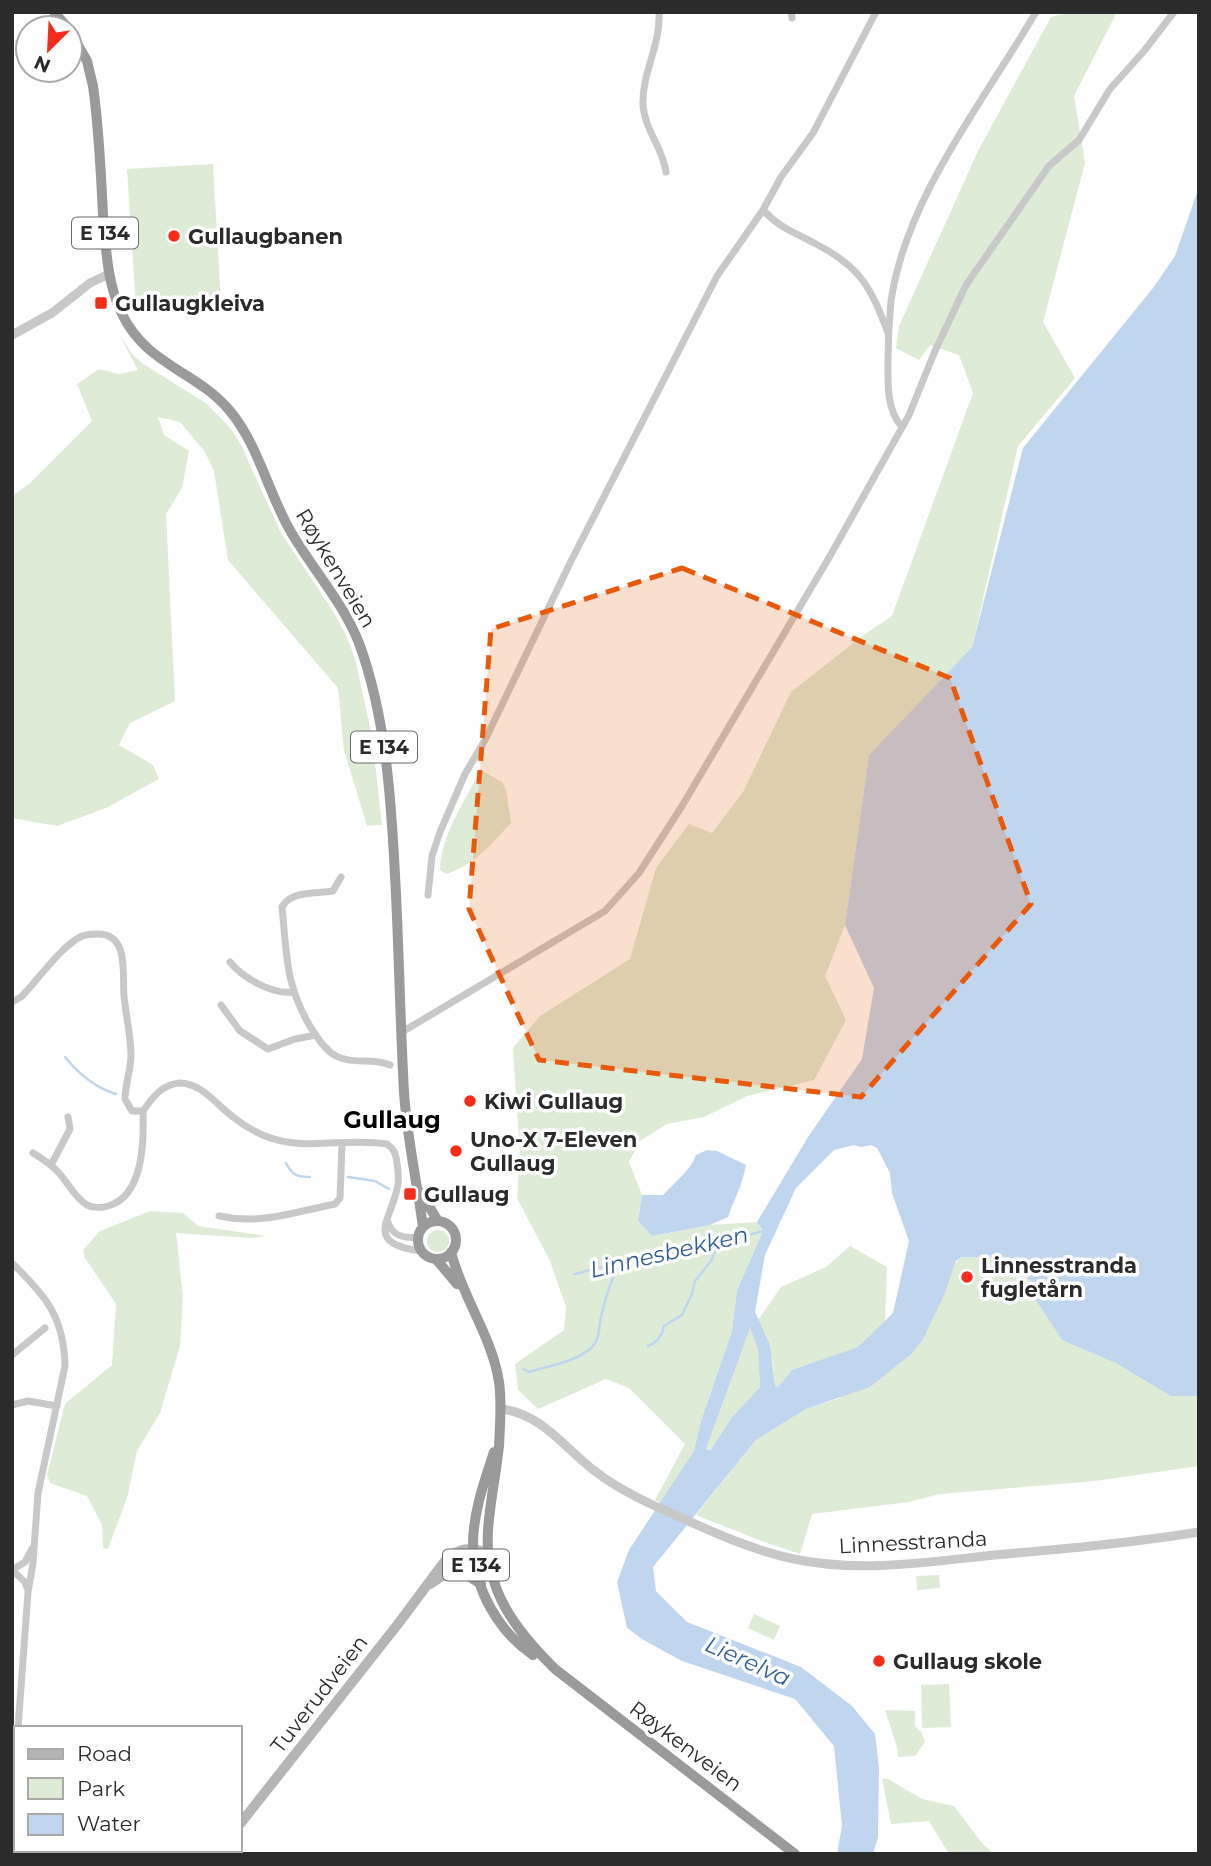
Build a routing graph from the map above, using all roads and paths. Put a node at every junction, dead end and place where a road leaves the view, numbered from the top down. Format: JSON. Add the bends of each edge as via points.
{"nodes":[{"id":1,"x":659,"y":12,"type":"edge"},
{"id":2,"x":876,"y":12,"type":"edge"},
{"id":3,"x":1036,"y":12,"type":"edge"},
{"id":4,"x":1174,"y":12,"type":"edge"},
{"id":5,"x":84,"y":56,"type":"edge"},
{"id":6,"x":666,"y":172,"type":"dead end"},
{"id":7,"x":766,"y":213,"type":"dead end"},
{"id":8,"x":109,"y":274,"type":"junction"},
{"id":9,"x":888,"y":334,"type":"junction"},
{"id":10,"x":12,"y":335,"type":"edge"},
{"id":11,"x":901,"y":426,"type":"junction"},
{"id":12,"x":341,"y":877,"type":"dead end"},
{"id":13,"x":428,"y":895,"type":"dead end"},
{"id":14,"x":230,"y":962,"type":"dead end"},
{"id":15,"x":293,"y":992,"type":"junction"},
{"id":16,"x":12,"y":1002,"type":"edge"},
{"id":17,"x":221,"y":1005,"type":"dead end"},
{"id":18,"x":402,"y":1032,"type":"junction"},
{"id":19,"x":316,"y":1035,"type":"junction"},
{"id":20,"x":390,"y":1065,"type":"dead end"},
{"id":21,"x":143,"y":1111,"type":"junction"},
{"id":22,"x":68,"y":1117,"type":"dead end"},
{"id":23,"x":342,"y":1144,"type":"junction"},
{"id":24,"x":33,"y":1153,"type":"dead end"},
{"id":25,"x":51,"y":1165,"type":"junction"},
{"id":26,"x":418,"y":1190,"type":"junction"},
{"id":27,"x":219,"y":1216,"type":"dead end"},
{"id":28,"x":387,"y":1217,"type":"junction"},
{"id":29,"x":438,"y":1221,"type":"junction"},
{"id":30,"x":421,"y":1232,"type":"junction"},
{"id":31,"x":421,"y":1251,"type":"junction"},
{"id":32,"x":451,"y":1252,"type":"junction"},
{"id":33,"x":436,"y":1259,"type":"junction"},
{"id":34,"x":12,"y":1263,"type":"edge"},
{"id":35,"x":462,"y":1288,"type":"junction"},
{"id":36,"x":45,"y":1328,"type":"dead end"},
{"id":37,"x":12,"y":1355,"type":"edge"},
{"id":38,"x":12,"y":1405,"type":"edge"},
{"id":39,"x":57,"y":1406,"type":"junction"},
{"id":40,"x":501,"y":1409,"type":"junction"},
{"id":41,"x":500,"y":1433,"type":"junction"},
{"id":42,"x":1199,"y":1532,"type":"edge"},
{"id":43,"x":32,"y":1549,"type":"junction"},
{"id":44,"x":488,"y":1553,"type":"junction"},
{"id":45,"x":474,"y":1554,"type":"junction"},
{"id":46,"x":12,"y":1570,"type":"edge"},
{"id":47,"x":451,"y":1571,"type":"junction"},
{"id":48,"x":481,"y":1584,"type":"junction"},
{"id":49,"x":427,"y":1586,"type":"junction"},
{"id":50,"x":28,"y":1592,"type":"junction"},
{"id":51,"x":555,"y":1669,"type":"junction"},
{"id":52,"x":18,"y":1726,"type":"edge"},
{"id":53,"x":242,"y":1821,"type":"edge"},
{"id":54,"x":795,"y":1854,"type":"edge"}],
"edges":[{"from":1,"to":6,"type":"street","via":[[643,107]]},
{"from":2,"to":13,"type":"street","via":[[813,133],[717,276],[571,561],[440,832]]},
{"from":3,"to":9,"type":"street","via":[[921,207],[897,275]]},
{"from":4,"to":11,"type":"street","via":[[1110,89],[1079,140],[1053,161],[981,261],[952,312]]},
{"from":5,"to":8,"type":"highway","name":"Røykenveien","number":"E 134","via":[[93,86]]},
{"from":7,"to":9,"type":"street","via":[[855,271],[874,295]]},
{"from":8,"to":10,"type":"street"},
{"from":8,"to":18,"type":"highway","name":"Røykenveien","number":"E 134","via":[[123,317],[139,340],[162,362],[211,393],[240,425],[291,533],[340,605],[358,642],[388,777]]},
{"from":9,"to":11,"type":"street","via":[[889,401]]},
{"from":11,"to":18,"type":"street","via":[[830,556],[631,884],[605,911]]},
{"from":12,"to":15,"type":"street","via":[[333,891],[295,896],[282,907]]},
{"from":14,"to":15,"type":"street","via":[[245,978]]},
{"from":15,"to":19,"type":"street"},
{"from":16,"to":21,"type":"street","via":[[79,937],[103,934],[111,938],[122,955],[130,1034],[125,1098],[132,1111]]},
{"from":17,"to":19,"type":"street","via":[[240,1031],[268,1049]]},
{"from":18,"to":26,"type":"highway","name":"Røykenveien","number":"E 134","via":[[407,1126]]},
{"from":19,"to":20,"type":"street","via":[[343,1059]]},
{"from":21,"to":23,"type":"street","via":[[160,1090],[181,1083],[196,1087],[242,1124],[267,1137],[293,1143]]},
{"from":21,"to":25,"type":"street","via":[[139,1168],[128,1191],[113,1204],[89,1206]]},
{"from":22,"to":25,"type":"street","via":[[71,1129]]},
{"from":23,"to":27,"type":"street","via":[[340,1198],[335,1204],[263,1219]]},
{"from":23,"to":28,"type":"street","via":[[383,1143],[394,1149],[399,1181]]},
{"from":24,"to":25,"type":"street"},
{"from":26,"to":29,"type":"highway","name":"Røykenveien","number":"E 134"},
{"from":26,"to":30,"type":"highway","name":"Røykenveien","number":"E 134"},
{"from":28,"to":30,"type":"street","via":[[394,1233],[403,1237]]},
{"from":28,"to":31,"type":"street","via":[[384,1227],[391,1240]]},
{"from":29,"to":30,"type":"highway"},
{"from":29,"to":32,"type":"highway","number":"E 134","via":[[454,1232],[456,1243]]},
{"from":30,"to":31,"type":"highway","number":"E 134"},
{"from":31,"to":33,"type":"highway","number":"E 134"},
{"from":32,"to":33,"type":"highway"},
{"from":32,"to":35,"type":"highway","name":"Røykenveien","number":"E 134"},
{"from":33,"to":35,"type":"highway","name":"Røykenveien","number":"E 134"},
{"from":34,"to":39,"type":"street","via":[[57,1317],[65,1366]]},
{"from":35,"to":40,"type":"highway","name":"Røykenveien","number":"E 134","via":[[492,1351]]},
{"from":36,"to":37,"type":"street"},
{"from":38,"to":39,"type":"street","via":[[28,1401]]},
{"from":39,"to":43,"type":"street","via":[[41,1473]]},
{"from":40,"to":41,"type":"highway","name":"Røykenveien","number":"E 134"},
{"from":40,"to":42,"type":"street","name":"Linnesstranda","via":[[532,1417],[599,1474],[655,1506],[757,1549],[794,1559],[868,1565]]},
{"from":41,"to":44,"type":"highway","name":"Røykenveien","number":"E 134"},
{"from":41,"to":45,"type":"highway","name":"Røykenveien","number":"E 134","via":[[478,1507]]},
{"from":43,"to":46,"type":"street","via":[[25,1562]]},
{"from":43,"to":50,"type":"street"},
{"from":44,"to":45,"type":"main road","name":"Tuverudveien"},
{"from":44,"to":51,"type":"highway","name":"Røykenveien","number":"E 134","via":[[495,1587],[510,1619]]},
{"from":45,"to":47,"type":"main road","name":"Tuverudveien"},
{"from":45,"to":48,"type":"highway","name":"Røykenveien","number":"E 134"},
{"from":45,"to":49,"type":"main road","name":"Tuverudveien","via":[[454,1552]]},
{"from":46,"to":50,"type":"street"},
{"from":47,"to":48,"type":"highway","number":"E 134"},
{"from":47,"to":49,"type":"main road","name":"Tuverudveien"},
{"from":48,"to":51,"type":"highway","name":"Røykenveien","number":"E 134","via":[[506,1631]]},
{"from":49,"to":53,"type":"main road","name":"Tuverudveien"},
{"from":50,"to":52,"type":"street"},
{"from":51,"to":54,"type":"highway","name":"Røykenveien","number":"E 134"}]}
